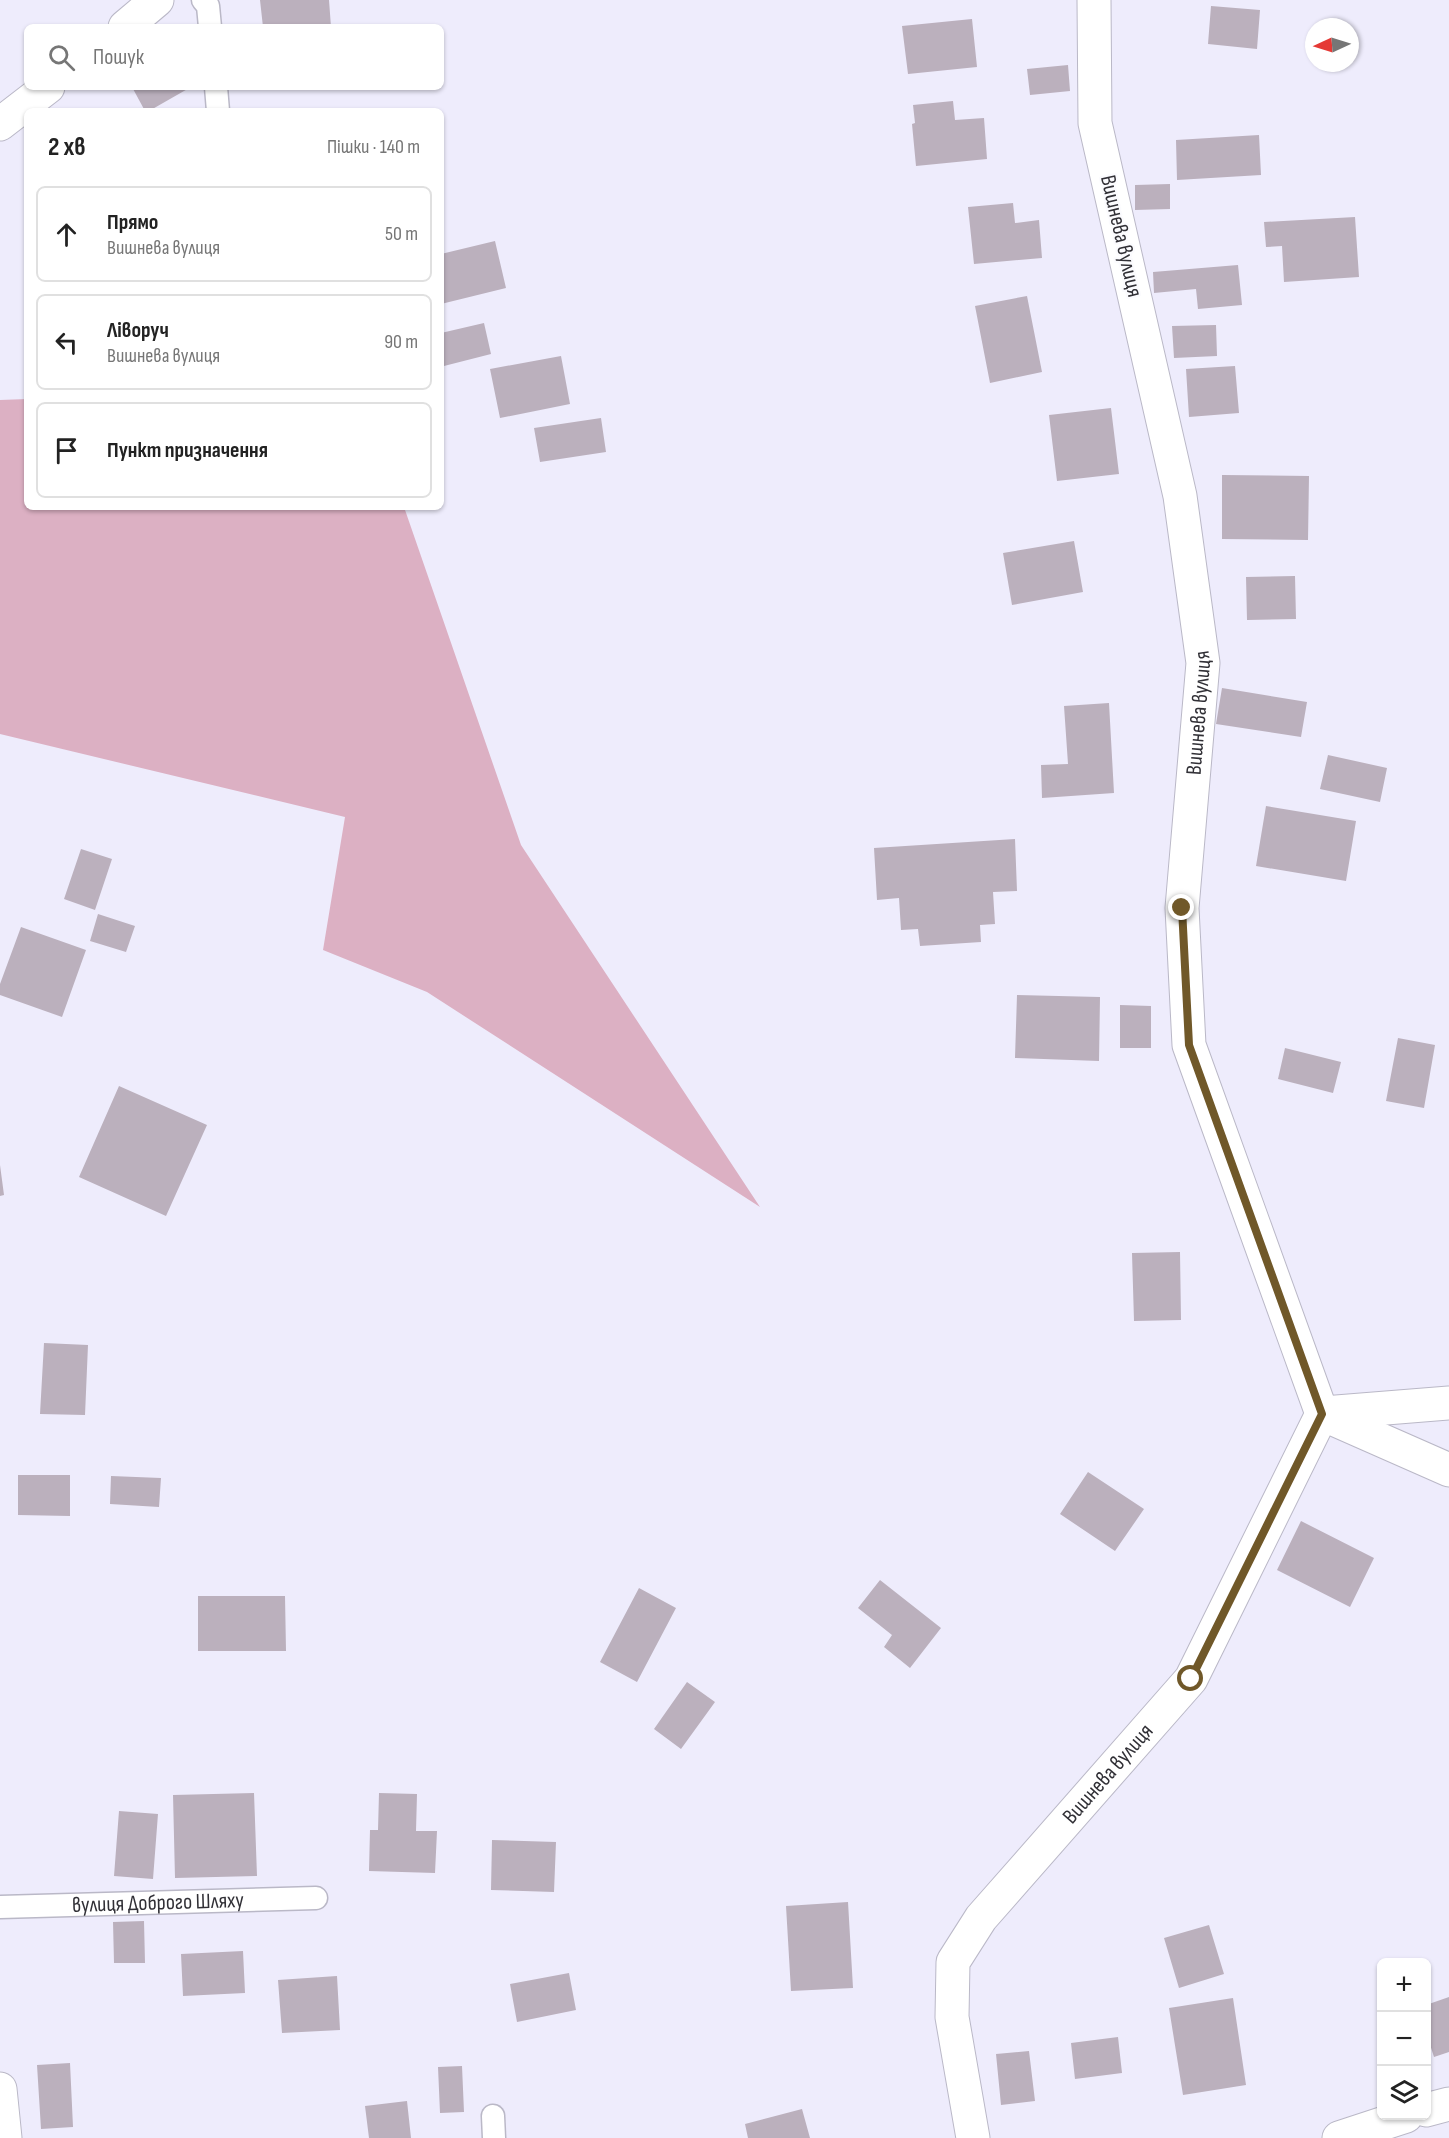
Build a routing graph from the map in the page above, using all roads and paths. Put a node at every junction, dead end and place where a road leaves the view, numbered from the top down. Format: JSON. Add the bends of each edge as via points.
{"nodes":[{"id":1,"x":157,"y":0,"type":"edge"},
{"id":2,"x":203,"y":0,"type":"edge"},
{"id":3,"x":1094,"y":0,"type":"edge"},
{"id":4,"x":129,"y":24,"type":"edge"},
{"id":5,"x":210,"y":24,"type":"edge"},
{"id":6,"x":44,"y":90,"type":"edge"},
{"id":7,"x":216,"y":90,"type":"edge"},
{"id":8,"x":218,"y":108,"type":"edge"},
{"id":9,"x":0,"y":124,"type":"edge"},
{"id":10,"x":1449,"y":1403,"type":"edge"},
{"id":11,"x":1322,"y":1414,"type":"junction"},
{"id":12,"x":1449,"y":1470,"type":"edge"},
{"id":13,"x":316,"y":1898,"type":"dead end"},
{"id":14,"x":0,"y":1907,"type":"edge"},
{"id":15,"x":0,"y":2089,"type":"edge"},
{"id":16,"x":1449,"y":2104,"type":"edge"},
{"id":17,"x":1431,"y":2111,"type":"edge"},
{"id":18,"x":1410,"y":2120,"type":"edge"},
{"id":19,"x":5,"y":2138,"type":"edge"},
{"id":20,"x":973,"y":2138,"type":"edge"},
{"id":21,"x":1339,"y":2138,"type":"edge"}],
"edges":[{"from":1,"to":4,"type":"street"},
{"from":2,"to":5,"type":"lane","via":[[208,6]]},
{"from":3,"to":11,"type":"street","name":"Вишнева вулиця","via":[[1095,123],[1180,496],[1203,663],[1182,908],[1189,1045]]},
{"from":6,"to":9,"type":"street"},
{"from":7,"to":8,"type":"lane"},
{"from":10,"to":11,"type":"street"},
{"from":11,"to":12,"type":"street"},
{"from":11,"to":20,"type":"street","name":"Вишнева вулиця","via":[[1191,1679],[981,1918],[953,1962],[952,2017]]},
{"from":13,"to":14,"type":"lane","name":"вулиця Доброго Шляху"},
{"from":15,"to":19,"type":"street"},
{"from":16,"to":17,"type":"street"},
{"from":18,"to":21,"type":"street"}]}
